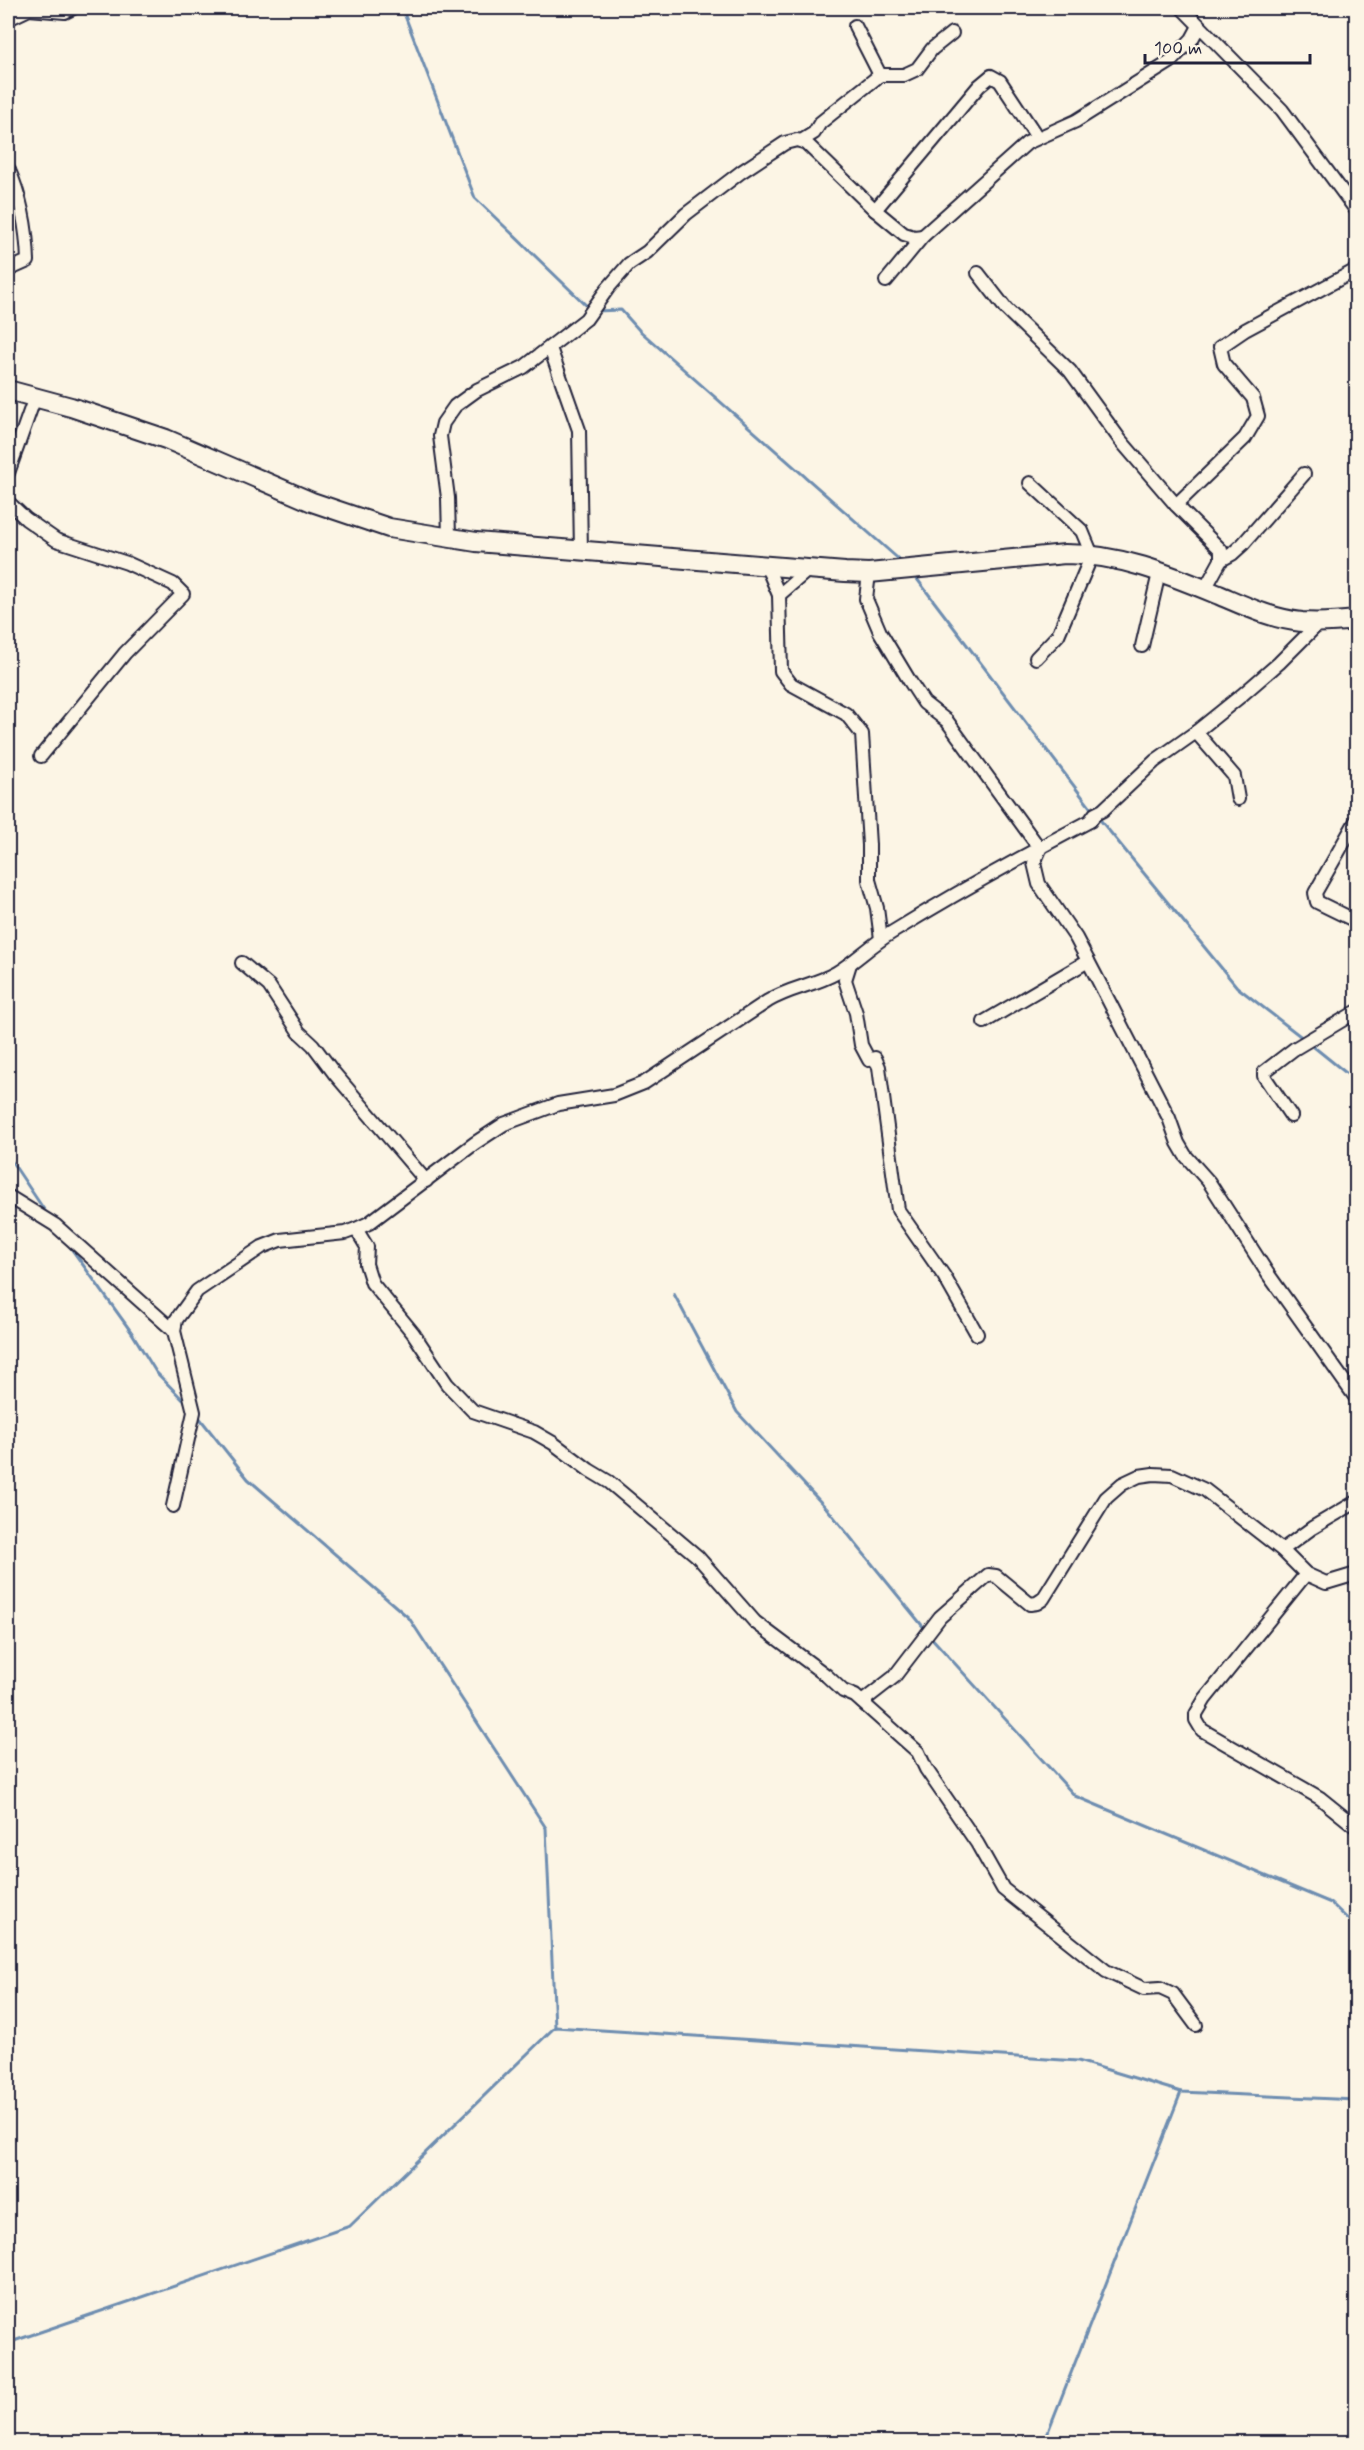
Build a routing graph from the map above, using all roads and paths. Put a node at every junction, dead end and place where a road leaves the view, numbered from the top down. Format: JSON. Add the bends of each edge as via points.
{"nodes":[{"id":1,"x":73,"y":8,"type":"edge"},
{"id":2,"x":1182,"y":8,"type":"edge"},
{"id":3,"x":8,"y":19,"type":"edge"},
{"id":4,"x":855,"y":26,"type":"dead end"},
{"id":5,"x":1199,"y":26,"type":"junction"},
{"id":6,"x":952,"y":33,"type":"dead end"},
{"id":7,"x":880,"y":75,"type":"junction"},
{"id":8,"x":1037,"y":137,"type":"junction"},
{"id":9,"x":801,"y":141,"type":"junction"},
{"id":10,"x":8,"y":168,"type":"edge"},
{"id":11,"x":1356,"y":209,"type":"edge"},
{"id":12,"x":875,"y":210,"type":"junction"},
{"id":13,"x":923,"y":236,"type":"junction"},
{"id":14,"x":8,"y":270,"type":"edge"},
{"id":15,"x":1356,"y":270,"type":"edge"},
{"id":16,"x":978,"y":273,"type":"dead end"},
{"id":17,"x":886,"y":281,"type":"dead end"},
{"id":18,"x":550,"y":348,"type":"junction"},
{"id":19,"x":8,"y":390,"type":"edge"},
{"id":20,"x":35,"y":397,"type":"junction"},
{"id":21,"x":8,"y":473,"type":"edge"},
{"id":22,"x":1304,"y":474,"type":"dead end"},
{"id":23,"x":1030,"y":483,"type":"dead end"},
{"id":24,"x":8,"y":502,"type":"edge"},
{"id":25,"x":1176,"y":505,"type":"junction"},
{"id":26,"x":449,"y":538,"type":"junction"},
{"id":27,"x":580,"y":552,"type":"junction"},
{"id":28,"x":1092,"y":555,"type":"junction"},
{"id":29,"x":1221,"y":560,"type":"junction"},
{"id":30,"x":767,"y":567,"type":"junction"},
{"id":31,"x":808,"y":570,"type":"junction"},
{"id":32,"x":870,"y":573,"type":"junction"},
{"id":33,"x":1159,"y":573,"type":"junction"},
{"id":34,"x":1204,"y":589,"type":"junction"},
{"id":35,"x":779,"y":595,"type":"junction"},
{"id":36,"x":1356,"y":620,"type":"edge"},
{"id":37,"x":1320,"y":622,"type":"junction"},
{"id":38,"x":1142,"y":646,"type":"dead end"},
{"id":39,"x":1036,"y":658,"type":"dead end"},
{"id":40,"x":1196,"y":732,"type":"junction"},
{"id":41,"x":41,"y":756,"type":"dead end"},
{"id":42,"x":1238,"y":799,"type":"dead end"},
{"id":43,"x":1356,"y":821,"type":"edge"},
{"id":44,"x":1040,"y":849,"type":"junction"},
{"id":45,"x":1356,"y":921,"type":"edge"},
{"id":46,"x":881,"y":939,"type":"junction"},
{"id":47,"x":1088,"y":961,"type":"junction"},
{"id":48,"x":242,"y":963,"type":"dead end"},
{"id":49,"x":850,"y":964,"type":"junction"},
{"id":50,"x":1356,"y":1012,"type":"edge"},
{"id":51,"x":984,"y":1022,"type":"dead end"},
{"id":52,"x":1292,"y":1116,"type":"dead end"},
{"id":53,"x":426,"y":1181,"type":"junction"},
{"id":54,"x":8,"y":1196,"type":"edge"},
{"id":55,"x":356,"y":1229,"type":"junction"},
{"id":56,"x":174,"y":1331,"type":"junction"},
{"id":57,"x":977,"y":1334,"type":"dead end"},
{"id":58,"x":1356,"y":1398,"type":"edge"},
{"id":59,"x":1356,"y":1502,"type":"edge"},
{"id":60,"x":173,"y":1506,"type":"dead end"},
{"id":61,"x":1282,"y":1550,"type":"junction"},
{"id":62,"x":1306,"y":1574,"type":"junction"},
{"id":63,"x":1356,"y":1574,"type":"edge"},
{"id":64,"x":862,"y":1702,"type":"junction"},
{"id":65,"x":1356,"y":1827,"type":"edge"},
{"id":66,"x":1196,"y":2025,"type":"dead end"}],
"edges":[{"from":1,"to":3,"type":"street","via":[[64,12],[29,9]]},
{"from":2,"to":5,"type":"street"},
{"from":4,"to":7,"type":"street"},
{"from":5,"to":8,"type":"street","via":[[1170,63],[1076,121]]},
{"from":5,"to":11,"type":"street","via":[[1282,110]]},
{"from":6,"to":7,"type":"street","via":[[932,49],[917,69],[904,75]]},
{"from":7,"to":9,"type":"street"},
{"from":8,"to":12,"type":"street","via":[[1000,81],[991,76]]},
{"from":8,"to":13,"type":"street"},
{"from":9,"to":12,"type":"street"},
{"from":9,"to":18,"type":"street","via":[[784,143],[686,214],[624,270],[586,319]]},
{"from":10,"to":14,"type":"street","via":[[27,237],[28,261]]},
{"from":12,"to":13,"type":"street","via":[[904,234]]},
{"from":13,"to":17,"type":"street"},
{"from":15,"to":25,"type":"street","via":[[1220,347],[1224,364],[1253,398],[1258,416],[1245,438]]},
{"from":16,"to":25,"type":"street","via":[[1006,309],[1070,370],[1121,441]]},
{"from":18,"to":26,"type":"street","via":[[511,375],[468,396],[447,416],[440,436]]},
{"from":18,"to":27,"type":"street","via":[[579,430]]},
{"from":19,"to":20,"type":"main road"},
{"from":20,"to":21,"type":"street"},
{"from":20,"to":26,"type":"main road","via":[[166,439],[312,502],[389,528]]},
{"from":22,"to":29,"type":"street","via":[[1243,544]]},
{"from":23,"to":28,"type":"street","via":[[1082,531]]},
{"from":24,"to":41,"type":"street","via":[[56,540],[127,563],[173,584],[183,594],[125,653]]},
{"from":25,"to":29,"type":"street","via":[[1221,550]]},
{"from":26,"to":27,"type":"main road"},
{"from":27,"to":30,"type":"main road"},
{"from":28,"to":32,"type":"main road","via":[[1065,554]]},
{"from":28,"to":33,"type":"main road","via":[[1110,556]]},
{"from":28,"to":39,"type":"street","via":[[1058,635]]},
{"from":29,"to":34,"type":"street"},
{"from":30,"to":31,"type":"main road"},
{"from":30,"to":35,"type":"street"},
{"from":31,"to":32,"type":"main road"},
{"from":31,"to":35,"type":"street"},
{"from":32,"to":44,"type":"street","via":[[866,599],[880,632],[909,680],[924,703],[947,722]]},
{"from":33,"to":34,"type":"main road"},
{"from":33,"to":38,"type":"street"},
{"from":34,"to":37,"type":"main road","via":[[1265,614]]},
{"from":35,"to":46,"type":"street","via":[[781,670],[791,684],[846,714],[862,734],[869,880]]},
{"from":36,"to":37,"type":"main road"},
{"from":37,"to":40,"type":"street","via":[[1279,663]]},
{"from":40,"to":42,"type":"street","via":[[1234,776]]},
{"from":40,"to":44,"type":"street","via":[[1155,761],[1090,821]]},
{"from":43,"to":45,"type":"street","via":[[1315,893],[1317,902]]},
{"from":44,"to":46,"type":"street"},
{"from":44,"to":47,"type":"street","via":[[1034,863],[1039,884]]},
{"from":46,"to":49,"type":"street"},
{"from":47,"to":51,"type":"street"},
{"from":47,"to":58,"type":"street","via":[[1185,1155],[1209,1182]]},
{"from":48,"to":53,"type":"street","via":[[269,986],[299,1032]]},
{"from":49,"to":53,"type":"street","via":[[768,1000],[644,1083],[614,1095],[558,1104],[504,1124]]},
{"from":49,"to":57,"type":"street","via":[[845,980],[861,1045],[868,1060],[875,1058],[879,1067],[898,1210],[944,1276]]},
{"from":50,"to":52,"type":"street","via":[[1264,1072]]},
{"from":53,"to":55,"type":"street"},
{"from":54,"to":56,"type":"street","via":[[55,1225]]},
{"from":55,"to":56,"type":"street","via":[[280,1240],[262,1247],[197,1291]]},
{"from":55,"to":64,"type":"street","via":[[367,1247],[366,1264],[372,1283],[413,1333],[447,1384],[473,1411],[534,1432],[609,1482],[697,1556],[755,1622]]},
{"from":56,"to":60,"type":"street","via":[[194,1412]]},
{"from":59,"to":61,"type":"street"},
{"from":61,"to":62,"type":"street"},
{"from":61,"to":64,"type":"street","via":[[1189,1481],[1172,1475],[1138,1476],[1106,1498],[1043,1599],[1030,1604],[996,1576],[988,1575],[940,1617],[894,1677]]},
{"from":62,"to":63,"type":"street","via":[[1326,1583]]},
{"from":62,"to":65,"type":"street","via":[[1205,1699],[1196,1720],[1202,1730],[1320,1798]]},
{"from":64,"to":66,"type":"street","via":[[918,1752],[1003,1889],[1106,1971],[1144,1989],[1160,1988],[1173,1994]]}]}
